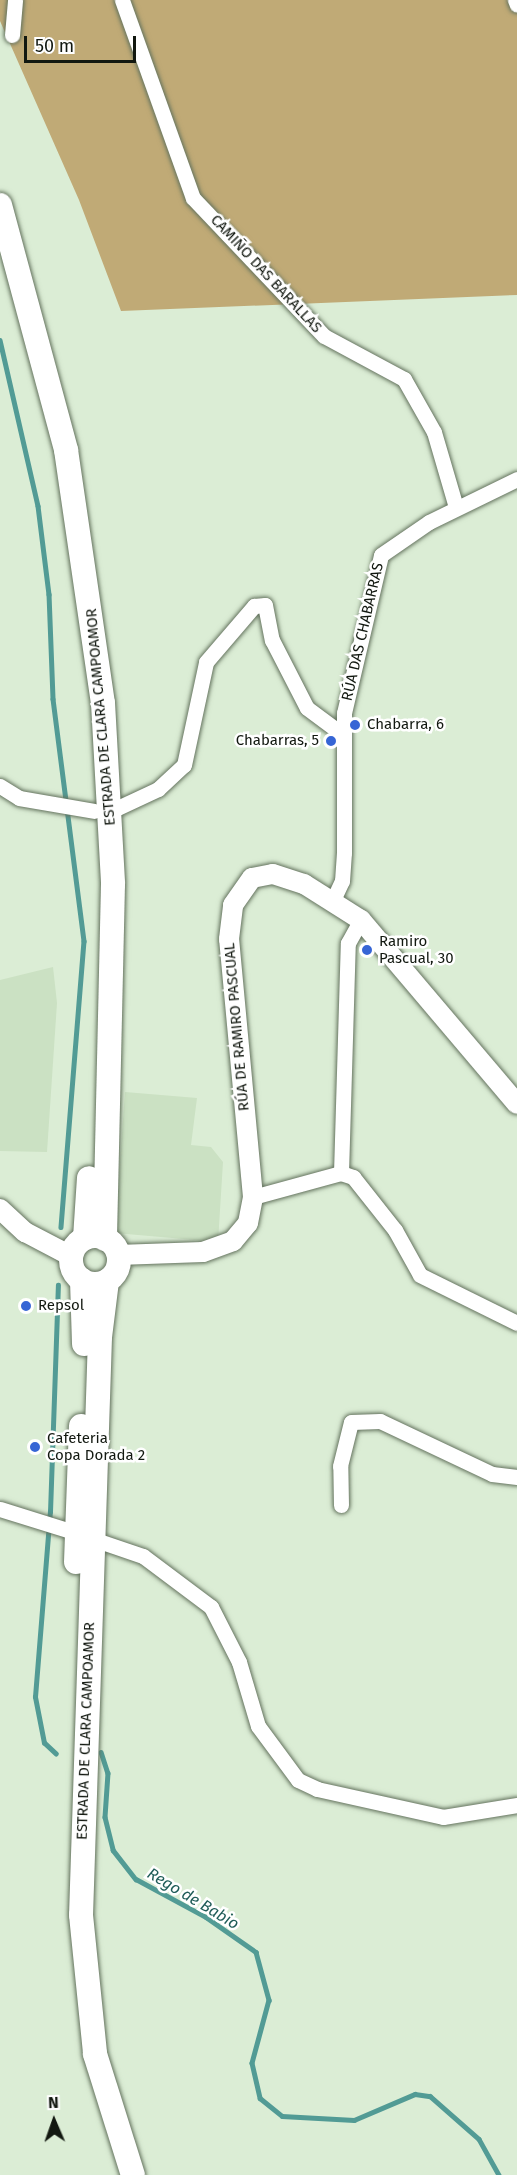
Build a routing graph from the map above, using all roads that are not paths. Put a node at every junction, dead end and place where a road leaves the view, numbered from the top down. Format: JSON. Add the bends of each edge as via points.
{"nodes":[{"id":1,"x":15,"y":0,"type":"edge"},
{"id":2,"x":122,"y":0,"type":"edge"},
{"id":3,"x":515,"y":0,"type":"edge"},
{"id":4,"x":517,"y":5,"type":"edge"},
{"id":5,"x":12,"y":35,"type":"dead end"},
{"id":6,"x":0,"y":206,"type":"edge"},
{"id":7,"x":0,"y":259,"type":"edge"},
{"id":8,"x":517,"y":479,"type":"edge"},
{"id":9,"x":456,"y":507,"type":"junction"},
{"id":10,"x":342,"y":734,"type":"junction"},
{"id":11,"x":0,"y":786,"type":"edge"},
{"id":12,"x":94,"y":810,"type":"junction"},
{"id":13,"x":333,"y":900,"type":"junction"},
{"id":14,"x":361,"y":920,"type":"junction"},
{"id":15,"x":517,"y":1104,"type":"edge"},
{"id":16,"x":341,"y":1173,"type":"junction"},
{"id":17,"x":253,"y":1197,"type":"junction"},
{"id":18,"x":0,"y":1209,"type":"edge"},
{"id":19,"x":95,"y":1247,"type":"junction"},
{"id":20,"x":82,"y":1280,"type":"junction"},
{"id":21,"x":107,"y":1281,"type":"junction"},
{"id":22,"x":517,"y":1323,"type":"edge"},
{"id":23,"x":517,"y":1477,"type":"edge"},
{"id":24,"x":341,"y":1505,"type":"dead end"},
{"id":25,"x":0,"y":1509,"type":"edge"},
{"id":26,"x":76,"y":1534,"type":"junction"},
{"id":27,"x":517,"y":1805,"type":"edge"},
{"id":28,"x":117,"y":2175,"type":"edge"},
{"id":29,"x":133,"y":2175,"type":"edge"}],
"edges":[{"from":1,"to":5,"type":"street"},
{"from":2,"to":9,"type":"street","name":"CAMIÑO DAS BARALLAS","via":[[193,198],[324,336],[404,380],[434,432]]},
{"from":3,"to":4,"type":"street"},
{"from":6,"to":12,"type":"main road","name":"ESTRADA DE CLARA CAMPOAMOR","via":[[39,338],[75,497],[93,607]]},
{"from":7,"to":12,"type":"main road","name":"ESTRADA DE CLARA CAMPOAMOR","via":[[59,501],[82,654]]},
{"from":8,"to":9,"type":"street","name":"RÚA DAS CHABARRAS"},
{"from":9,"to":10,"type":"street","name":"RÚA DAS CHABARRAS","via":[[381,555]]},
{"from":10,"to":12,"type":"street","via":[[307,708],[272,640],[265,605],[255,606],[206,662],[184,765],[158,789]]},
{"from":10,"to":13,"type":"street","name":"RÚA DAS CHABARRAS","via":[[344,853],[342,881]]},
{"from":11,"to":12,"type":"street","via":[[19,798]]},
{"from":12,"to":19,"type":"main road","name":"ESTRADA DE CLARA CAMPOAMOR"},
{"from":13,"to":14,"type":"street","name":"RÚA DE RAMIRO PASCUAL"},
{"from":13,"to":17,"type":"street","name":"RÚA DE RAMIRO PASCUAL","via":[[273,874],[252,878],[233,905],[229,939],[232,999]]},
{"from":14,"to":15,"type":"street","name":"RÚA DE RAMIRO PASCUAL"},
{"from":14,"to":16,"type":"street","via":[[348,943]]},
{"from":16,"to":17,"type":"street"},
{"from":16,"to":22,"type":"street","via":[[353,1177],[395,1230],[420,1275]]},
{"from":17,"to":19,"type":"street","name":"RÚA DE RAMIRO PASCUAL","via":[[242,1233],[220,1248]]},
{"from":18,"to":19,"type":"street","name":"RÚA DE RAMIRO PASCUAL","via":[[33,1238]]},
{"from":19,"to":20,"type":"main road","name":"ESTRADA DE CLARA CAMPOAMOR"},
{"from":19,"to":21,"type":"main road","name":"ESTRADA DE CLARA CAMPOAMOR","via":[[117,1269]]},
{"from":20,"to":21,"type":"main road"},
{"from":20,"to":26,"type":"main road","name":"ESTRADA DE CLARA CAMPOAMOR"},
{"from":21,"to":26,"type":"main road","name":"ESTRADA DE CLARA CAMPOAMOR"},
{"from":23,"to":24,"type":"street","via":[[492,1474],[380,1421],[351,1422],[340,1466]]},
{"from":25,"to":26,"type":"street"},
{"from":26,"to":27,"type":"street","via":[[143,1556],[211,1607],[239,1662],[258,1726],[298,1780],[443,1816]]},
{"from":26,"to":28,"type":"main road","name":"ESTRADA DE CLARA CAMPOAMOR","via":[[65,1915],[69,1987],[90,2095]]},
{"from":26,"to":29,"type":"main road","name":"ESTRADA DE CLARA CAMPOAMOR","via":[[84,1986],[107,2102]]}]}
